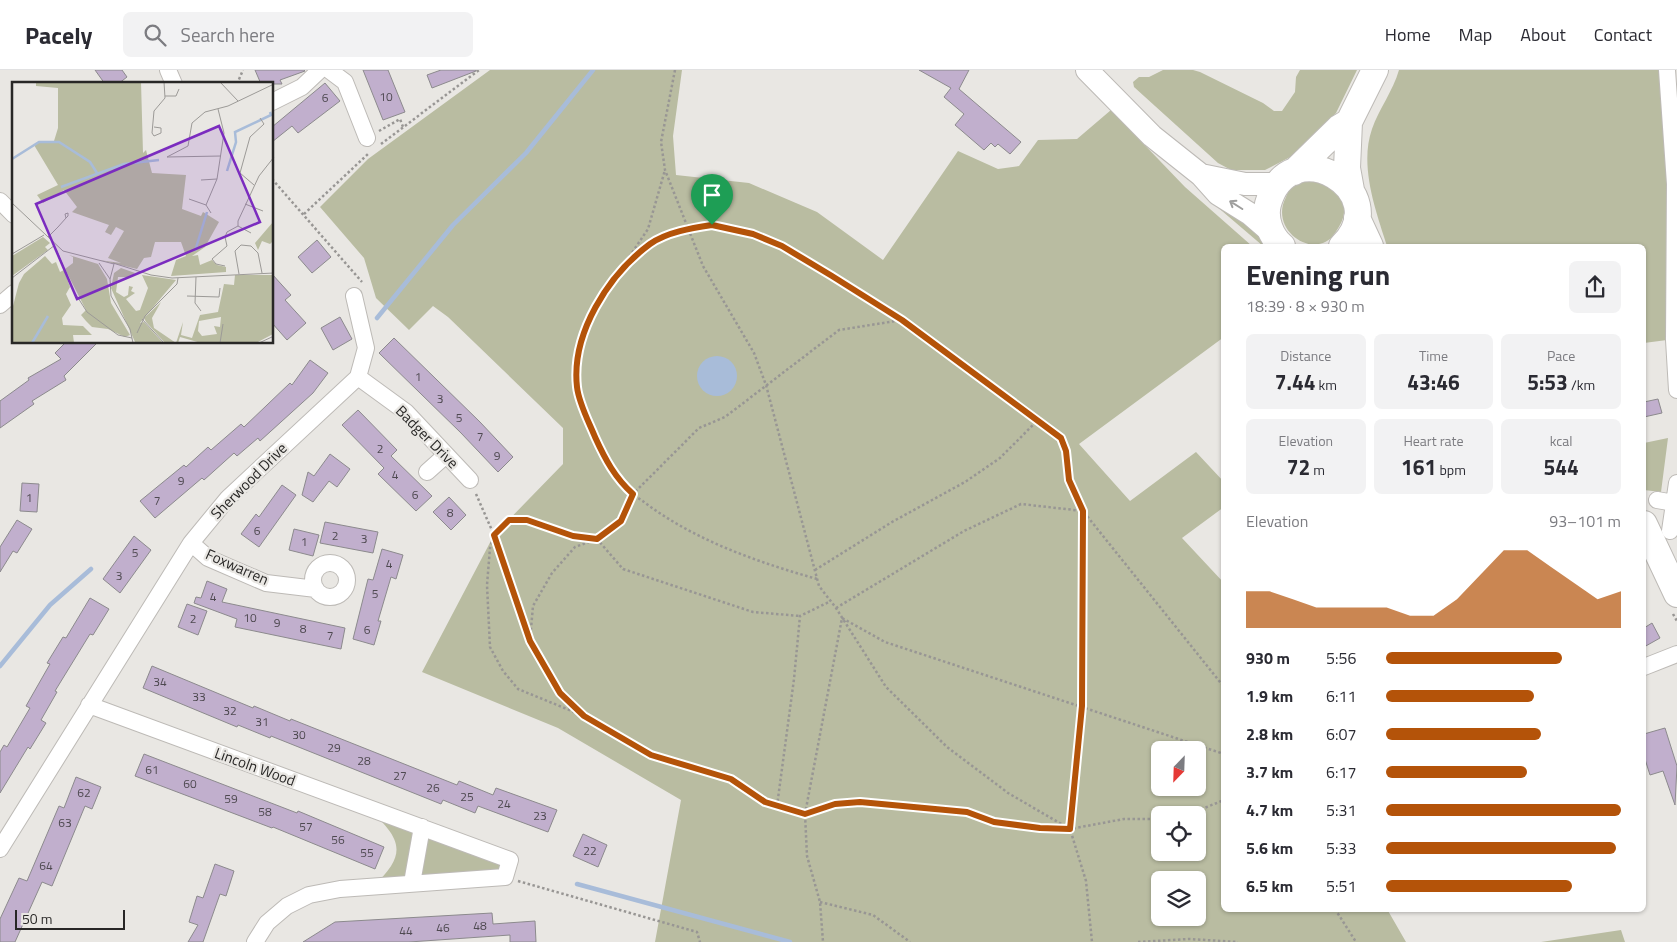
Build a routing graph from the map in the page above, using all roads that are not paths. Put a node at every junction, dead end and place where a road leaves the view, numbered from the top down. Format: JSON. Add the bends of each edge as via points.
{"nodes":[{"id":1,"x":168,"y":70,"type":"edge"},
{"id":2,"x":320,"y":70,"type":"edge"},
{"id":3,"x":330,"y":70,"type":"edge"},
{"id":4,"x":1087,"y":70,"type":"edge"},
{"id":5,"x":1375,"y":70,"type":"edge"},
{"id":6,"x":1667,"y":70,"type":"edge"},
{"id":7,"x":173,"y":82,"type":"edge"},
{"id":8,"x":274,"y":101,"type":"edge"},
{"id":9,"x":1349,"y":122,"type":"junction"},
{"id":10,"x":373,"y":144,"type":"road end"},
{"id":11,"x":1201,"y":176,"type":"junction"},
{"id":12,"x":1286,"y":178,"type":"junction"},
{"id":13,"x":1351,"y":190,"type":"junction"},
{"id":14,"x":0,"y":201,"type":"edge"},
{"id":15,"x":12,"y":213,"type":"edge"},
{"id":16,"x":1357,"y":218,"type":"junction"},
{"id":17,"x":1277,"y":240,"type":"edge"},
{"id":18,"x":1344,"y":244,"type":"edge"},
{"id":19,"x":1369,"y":244,"type":"edge"},
{"id":20,"x":12,"y":295,"type":"edge"},
{"id":21,"x":354,"y":296,"type":"road end"},
{"id":22,"x":0,"y":305,"type":"edge"},
{"id":23,"x":358,"y":377,"type":"junction"},
{"id":24,"x":1677,"y":390,"type":"edge"},
{"id":25,"x":446,"y":455,"type":"junction"},
{"id":26,"x":427,"y":472,"type":"dead end"},
{"id":27,"x":470,"y":480,"type":"road end"},
{"id":28,"x":1677,"y":483,"type":"edge"},
{"id":29,"x":1657,"y":500,"type":"dead end"},
{"id":30,"x":1674,"y":503,"type":"junction"},
{"id":31,"x":1646,"y":528,"type":"edge"},
{"id":32,"x":1670,"y":530,"type":"dead end"},
{"id":33,"x":190,"y":543,"type":"junction"},
{"id":34,"x":316,"y":589,"type":"dead end"},
{"id":35,"x":1677,"y":594,"type":"edge"},
{"id":36,"x":1677,"y":654,"type":"edge"},
{"id":37,"x":1646,"y":666,"type":"edge"},
{"id":38,"x":92,"y":700,"type":"junction"},
{"id":39,"x":422,"y":827,"type":"junction"},
{"id":40,"x":0,"y":849,"type":"edge"},
{"id":41,"x":412,"y":883,"type":"junction"},
{"id":42,"x":255,"y":942,"type":"edge"}],
"edges":[{"from":1,"to":7,"type":"street"},
{"from":2,"to":8,"type":"street","via":[[302,88]]},
{"from":3,"to":10,"type":"street","via":[[345,82]]},
{"from":4,"to":11,"type":"main road","via":[[1152,136]]},
{"from":5,"to":9,"type":"highway"},
{"from":6,"to":24,"type":"street","via":[[1675,184],[1674,340]]},
{"from":9,"to":12,"type":"highway"},
{"from":9,"to":13,"type":"highway","via":[[1347,168]]},
{"from":11,"to":12,"type":"main road","via":[[1244,184]]},
{"from":17,"to":11,"type":"main road","one_way":true,"via":[[1250,214],[1218,194]]},
{"from":12,"to":13,"type":"highway","via":[[1307,168],[1332,172]]},
{"from":12,"to":17,"type":"highway","via":[[1271,195],[1267,208],[1268,221]]},
{"from":13,"to":16,"type":"highway"},
{"from":14,"to":15,"type":"street"},
{"from":16,"to":18,"type":"highway","via":[[1354,230]]},
{"from":16,"to":19,"type":"highway"},
{"from":20,"to":22,"type":"street"},
{"from":21,"to":23,"type":"street","via":[[366,348]]},
{"from":23,"to":25,"type":"street","name":"Badger Drive","via":[[406,412]]},
{"from":23,"to":33,"type":"street","name":"Sherwood Drive","via":[[228,498]]},
{"from":25,"to":26,"type":"street"},
{"from":25,"to":27,"type":"street","name":"Badger Drive"},
{"from":28,"to":30,"type":"street"},
{"from":29,"to":30,"type":"street"},
{"from":30,"to":32,"type":"street"},
{"from":31,"to":35,"type":"highway"},
{"from":33,"to":34,"type":"street","name":"Foxwarren","via":[[208,558],[266,582]]},
{"from":33,"to":38,"type":"street","name":"Sherwood Drive"},
{"from":36,"to":37,"type":"street"},
{"from":38,"to":39,"type":"street","name":"Lincoln Wood"},
{"from":38,"to":40,"type":"street"},
{"from":39,"to":41,"type":"street"},
{"from":39,"to":41,"type":"street","name":"Lincoln Wood","via":[[510,860],[505,877]]},
{"from":41,"to":42,"type":"street","via":[[309,894],[287,906],[267,923]]}]}
